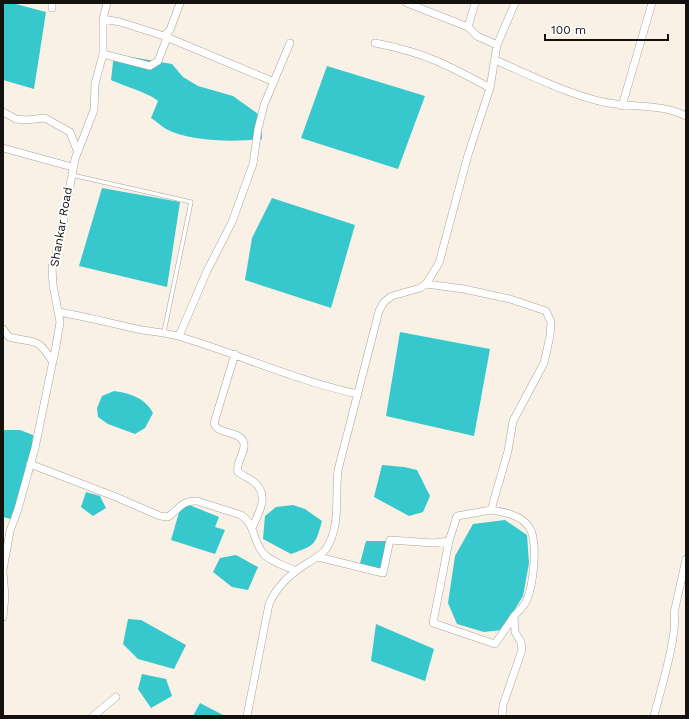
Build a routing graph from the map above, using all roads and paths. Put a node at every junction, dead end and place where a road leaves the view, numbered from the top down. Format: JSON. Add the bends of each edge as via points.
{"nodes":[{"id":1,"x":107,"y":3,"type":"edge"},
{"id":2,"x":180,"y":3,"type":"edge"},
{"id":3,"x":407,"y":3,"type":"edge"},
{"id":4,"x":475,"y":3,"type":"edge"},
{"id":5,"x":515,"y":3,"type":"edge"},
{"id":6,"x":652,"y":3,"type":"edge"},
{"id":7,"x":103,"y":19,"type":"junction"},
{"id":8,"x":468,"y":27,"type":"junction"},
{"id":9,"x":166,"y":37,"type":"junction"},
{"id":10,"x":290,"y":43,"type":"dead end"},
{"id":11,"x":375,"y":43,"type":"dead end"},
{"id":12,"x":497,"y":45,"type":"junction"},
{"id":13,"x":102,"y":54,"type":"junction"},
{"id":14,"x":494,"y":60,"type":"junction"},
{"id":15,"x":272,"y":81,"type":"junction"},
{"id":16,"x":490,"y":88,"type":"junction"},
{"id":17,"x":622,"y":106,"type":"junction"},
{"id":18,"x":3,"y":112,"type":"edge"},
{"id":19,"x":686,"y":116,"type":"edge"},
{"id":20,"x":3,"y":148,"type":"edge"},
{"id":21,"x":77,"y":150,"type":"junction"},
{"id":22,"x":72,"y":167,"type":"junction"},
{"id":23,"x":71,"y":175,"type":"junction"},
{"id":24,"x":426,"y":284,"type":"junction"},
{"id":25,"x":59,"y":312,"type":"junction"},
{"id":26,"x":3,"y":329,"type":"edge"},
{"id":27,"x":164,"y":332,"type":"junction"},
{"id":28,"x":179,"y":336,"type":"junction"},
{"id":29,"x":235,"y":354,"type":"junction"},
{"id":30,"x":53,"y":362,"type":"junction"},
{"id":31,"x":358,"y":394,"type":"junction"},
{"id":32,"x":30,"y":464,"type":"junction"},
{"id":33,"x":491,"y":510,"type":"junction"},
{"id":34,"x":252,"y":528,"type":"junction"},
{"id":35,"x":449,"y":541,"type":"junction"},
{"id":36,"x":318,"y":557,"type":"junction"},
{"id":37,"x":686,"y":559,"type":"edge"},
{"id":38,"x":3,"y":571,"type":"edge"},
{"id":39,"x":296,"y":571,"type":"junction"},
{"id":40,"x":3,"y":582,"type":"edge"},
{"id":41,"x":514,"y":616,"type":"junction"},
{"id":42,"x":3,"y":617,"type":"edge"},
{"id":43,"x":116,"y":697,"type":"dead end"},
{"id":44,"x":93,"y":716,"type":"edge"},
{"id":45,"x":247,"y":716,"type":"edge"},
{"id":46,"x":502,"y":716,"type":"edge"},
{"id":47,"x":654,"y":716,"type":"edge"}],
"edges":[{"from":1,"to":7,"type":"street","name":"Shankar Road"},
{"from":2,"to":9,"type":"street"},
{"from":3,"to":8,"type":"street"},
{"from":4,"to":8,"type":"street"},
{"from":5,"to":12,"type":"street"},
{"from":6,"to":17,"type":"street"},
{"from":7,"to":9,"type":"street"},
{"from":7,"to":13,"type":"street","name":"Shankar Road"},
{"from":8,"to":12,"type":"street","via":[[477,36]]},
{"from":9,"to":13,"type":"street","via":[[158,61],[150,66]]},
{"from":9,"to":15,"type":"street"},
{"from":10,"to":15,"type":"street"},
{"from":11,"to":16,"type":"street","via":[[427,55]]},
{"from":12,"to":14,"type":"street"},
{"from":13,"to":21,"type":"street","name":"Shankar Road","via":[[95,84],[94,110]]},
{"from":14,"to":16,"type":"street"},
{"from":14,"to":17,"type":"street","via":[[574,93]]},
{"from":15,"to":28,"type":"street","via":[[258,129],[253,164],[232,222],[207,271]]},
{"from":16,"to":24,"type":"street","via":[[468,155],[439,262]]},
{"from":17,"to":19,"type":"street","via":[[666,109]]},
{"from":18,"to":21,"type":"street","via":[[16,119],[45,118],[70,132]]},
{"from":20,"to":22,"type":"street"},
{"from":21,"to":22,"type":"street","name":"Shankar Road"},
{"from":22,"to":23,"type":"street","name":"Shankar Road"},
{"from":23,"to":25,"type":"street","name":"Shankar Road","via":[[59,245],[52,267]]},
{"from":23,"to":27,"type":"lane","via":[[191,202]]},
{"from":24,"to":31,"type":"street","via":[[392,296],[384,302],[379,311]]},
{"from":24,"to":33,"type":"street","via":[[510,299],[546,311],[551,322],[544,363],[513,421],[508,451]]},
{"from":25,"to":27,"type":"street"},
{"from":25,"to":30,"type":"street","name":"Shankar Road","via":[[60,322]]},
{"from":26,"to":30,"type":"street","via":[[9,337],[42,344]]},
{"from":27,"to":28,"type":"street"},
{"from":28,"to":29,"type":"street"},
{"from":29,"to":31,"type":"street","via":[[272,370],[328,388]]},
{"from":29,"to":34,"type":"street","via":[[214,423],[218,429],[241,437],[244,442],[237,466],[238,472],[260,488],[262,497],[262,506]]},
{"from":30,"to":32,"type":"street","name":"Shankar Road"},
{"from":31,"to":36,"type":"street","via":[[338,470],[336,518],[326,549]]},
{"from":32,"to":34,"type":"street","via":[[160,516],[168,517],[185,502],[197,501],[241,515]]},
{"from":32,"to":38,"type":"street","name":"Shankar Road","via":[[10,531]]},
{"from":33,"to":35,"type":"street","via":[[457,516]]},
{"from":33,"to":41,"type":"street","via":[[509,513],[524,522],[534,538],[528,596]]},
{"from":34,"to":39,"type":"street","via":[[263,554]]},
{"from":35,"to":36,"type":"street","via":[[433,543],[390,540],[383,573]]},
{"from":35,"to":41,"type":"street","via":[[433,623],[495,644]]},
{"from":36,"to":39,"type":"street"},
{"from":37,"to":47,"type":"street","via":[[674,613],[674,635]]},
{"from":38,"to":40,"type":"street","name":"Shankar Road"},
{"from":39,"to":45,"type":"street","via":[[279,587],[269,604]]},
{"from":40,"to":42,"type":"street","name":"Shankar Road"},
{"from":41,"to":46,"type":"street","via":[[515,632],[522,650],[503,705]]},
{"from":43,"to":44,"type":"street"}]}
